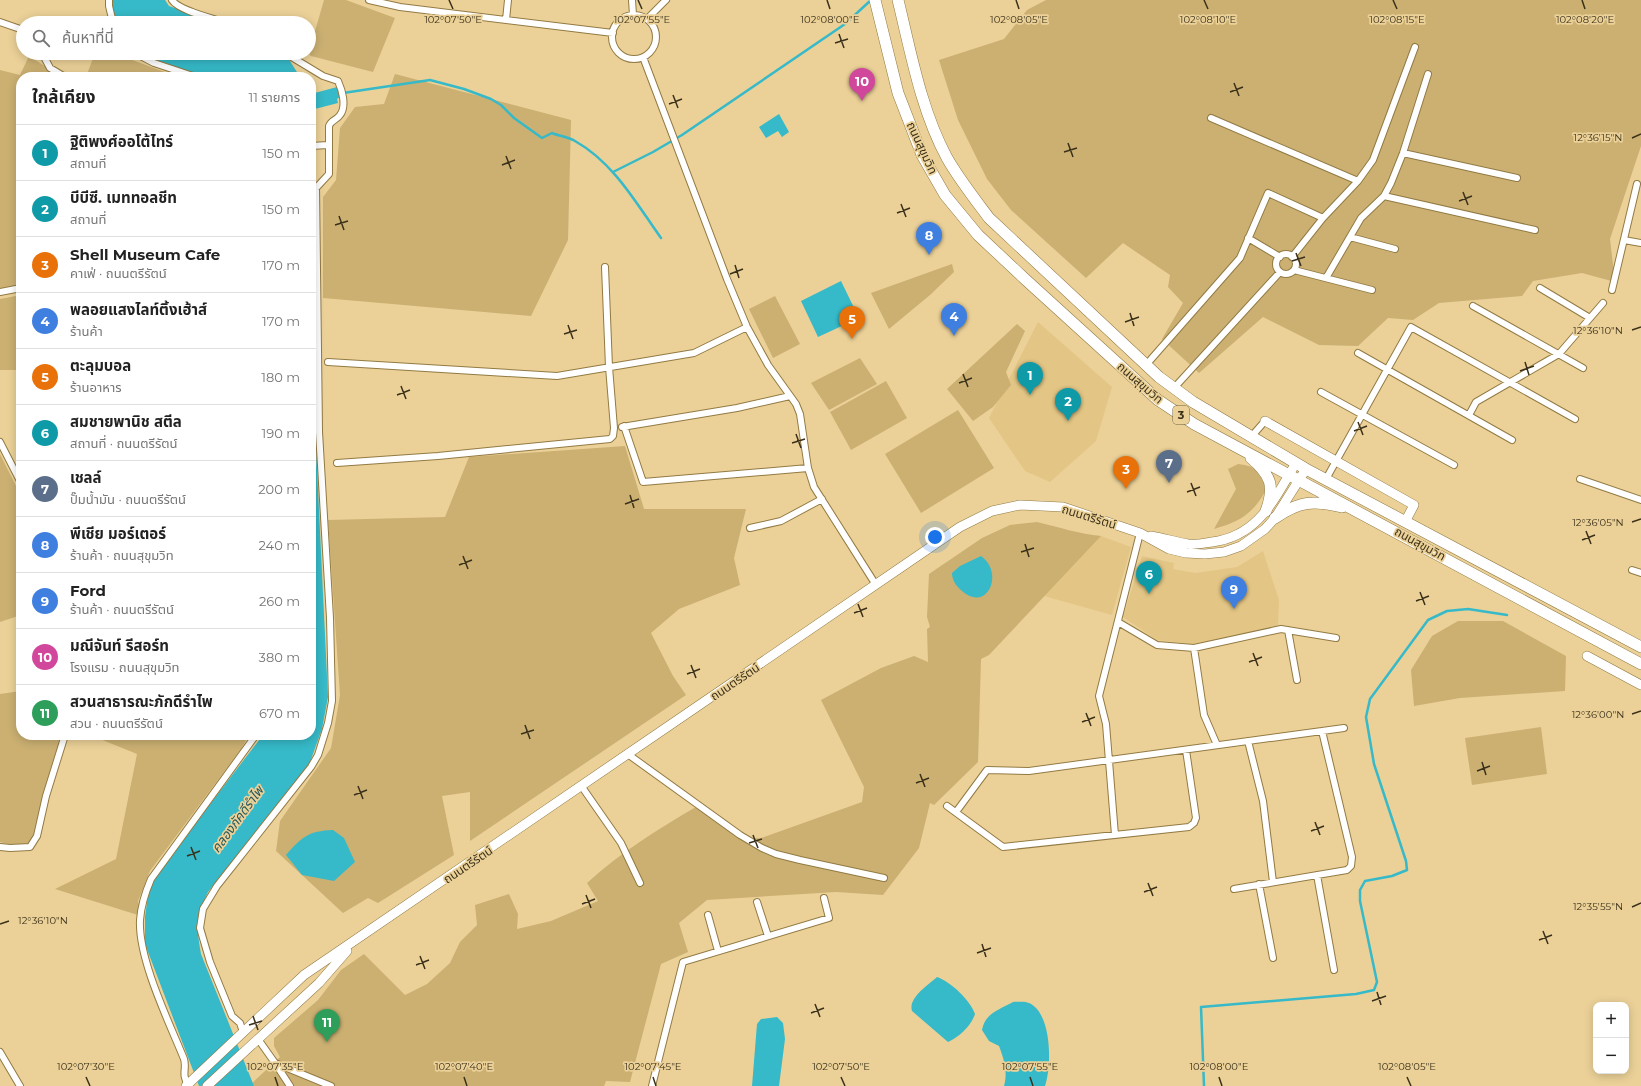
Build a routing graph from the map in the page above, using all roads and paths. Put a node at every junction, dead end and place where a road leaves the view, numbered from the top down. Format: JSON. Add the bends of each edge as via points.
{"nodes":[{"id":1,"x":109,"y":0,"type":"edge"},
{"id":2,"x":172,"y":0,"type":"edge"},
{"id":3,"x":369,"y":0,"type":"edge"},
{"id":4,"x":508,"y":0,"type":"edge"},
{"id":5,"x":632,"y":0,"type":"edge"},
{"id":6,"x":666,"y":0,"type":"edge"},
{"id":7,"x":898,"y":0,"type":"edge"},
{"id":8,"x":876,"y":5,"type":"edge"},
{"id":9,"x":633,"y":15,"type":"junction"},
{"id":10,"x":111,"y":16,"type":"edge"},
{"id":11,"x":206,"y":16,"type":"edge"},
{"id":12,"x":646,"y":19,"type":"junction"},
{"id":13,"x":506,"y":20,"type":"junction"},
{"id":14,"x":0,"y":22,"type":"edge"},
{"id":15,"x":16,"y":28,"type":"edge"},
{"id":16,"x":613,"y":33,"type":"junction"},
{"id":17,"x":1415,"y":47,"type":"dead end"},
{"id":18,"x":643,"y":58,"type":"junction"},
{"id":19,"x":46,"y":60,"type":"edge"},
{"id":20,"x":149,"y":60,"type":"edge"},
{"id":21,"x":297,"y":60,"type":"edge"},
{"id":22,"x":57,"y":72,"type":"edge"},
{"id":23,"x":181,"y":72,"type":"edge"},
{"id":24,"x":1428,"y":74,"type":"dead end"},
{"id":25,"x":1211,"y":118,"type":"dead end"},
{"id":26,"x":328,"y":145,"type":"junction"},
{"id":27,"x":316,"y":146,"type":"edge"},
{"id":28,"x":1403,"y":153,"type":"junction"},
{"id":29,"x":1517,"y":178,"type":"dead end"},
{"id":30,"x":1358,"y":182,"type":"junction"},
{"id":31,"x":1637,"y":184,"type":"dead end"},
{"id":32,"x":1384,"y":196,"type":"junction"},
{"id":33,"x":1323,"y":218,"type":"junction"},
{"id":34,"x":1535,"y":230,"type":"dead end"},
{"id":35,"x":1350,"y":237,"type":"junction"},
{"id":36,"x":1248,"y":238,"type":"junction"},
{"id":37,"x":1624,"y":240,"type":"junction"},
{"id":38,"x":1641,"y":243,"type":"edge"},
{"id":39,"x":1395,"y":249,"type":"dead end"},
{"id":40,"x":1292,"y":257,"type":"junction"},
{"id":41,"x":1280,"y":258,"type":"junction"},
{"id":42,"x":605,"y":267,"type":"dead end"},
{"id":43,"x":1294,"y":270,"type":"junction"},
{"id":44,"x":1280,"y":272,"type":"junction"},
{"id":45,"x":1326,"y":278,"type":"junction"},
{"id":46,"x":1540,"y":288,"type":"dead end"},
{"id":47,"x":16,"y":289,"type":"edge"},
{"id":48,"x":1372,"y":290,"type":"dead end"},
{"id":49,"x":1612,"y":290,"type":"dead end"},
{"id":50,"x":0,"y":292,"type":"edge"},
{"id":51,"x":1074,"y":297,"type":"junction"},
{"id":52,"x":1603,"y":303,"type":"dead end"},
{"id":53,"x":1473,"y":306,"type":"dead end"},
{"id":54,"x":1063,"y":312,"type":"junction"},
{"id":55,"x":1590,"y":318,"type":"junction"},
{"id":56,"x":747,"y":326,"type":"junction"},
{"id":57,"x":1358,"y":353,"type":"dead end"},
{"id":58,"x":1559,"y":354,"type":"junction"},
{"id":59,"x":328,"y":362,"type":"dead end"},
{"id":60,"x":1146,"y":365,"type":"junction"},
{"id":61,"x":609,"y":367,"type":"junction"},
{"id":62,"x":1583,"y":368,"type":"dead end"},
{"id":63,"x":1387,"y":370,"type":"junction"},
{"id":64,"x":1510,"y":382,"type":"junction"},
{"id":65,"x":1174,"y":388,"type":"junction"},
{"id":66,"x":1321,"y":392,"type":"dead end"},
{"id":67,"x":790,"y":396,"type":"junction"},
{"id":68,"x":1362,"y":414,"type":"junction"},
{"id":69,"x":1469,"y":416,"type":"junction"},
{"id":70,"x":1575,"y":419,"type":"dead end"},
{"id":71,"x":1265,"y":421,"type":"joint"},
{"id":72,"x":624,"y":426,"type":"junction"},
{"id":73,"x":614,"y":428,"type":"junction"},
{"id":74,"x":1251,"y":437,"type":"junction"},
{"id":75,"x":1512,"y":440,"type":"dead end"},
{"id":76,"x":0,"y":442,"type":"edge"},
{"id":77,"x":1239,"y":447,"type":"junction"},
{"id":78,"x":1336,"y":461,"type":"junction"},
{"id":79,"x":337,"y":463,"type":"dead end"},
{"id":80,"x":1296,"y":463,"type":"junction"},
{"id":81,"x":1454,"y":465,"type":"dead end"},
{"id":82,"x":808,"y":468,"type":"junction"},
{"id":83,"x":1306,"y":468,"type":"junction"},
{"id":84,"x":16,"y":473,"type":"edge"},
{"id":85,"x":1294,"y":476,"type":"junction"},
{"id":86,"x":1326,"y":479,"type":"junction"},
{"id":87,"x":1580,"y":479,"type":"dead end"},
{"id":88,"x":822,"y":499,"type":"junction"},
{"id":89,"x":1641,"y":500,"type":"edge"},
{"id":90,"x":1358,"y":511,"type":"junction"},
{"id":91,"x":1271,"y":515,"type":"junction"},
{"id":92,"x":1405,"y":522,"type":"junction"},
{"id":93,"x":750,"y":528,"type":"dead end"},
{"id":94,"x":1140,"y":534,"type":"junction"},
{"id":95,"x":1632,"y":570,"type":"dead end"},
{"id":96,"x":1641,"y":574,"type":"edge"},
{"id":97,"x":876,"y":585,"type":"junction"},
{"id":98,"x":1118,"y":622,"type":"junction"},
{"id":99,"x":1288,"y":630,"type":"junction"},
{"id":100,"x":1336,"y":638,"type":"dead end"},
{"id":101,"x":1641,"y":647,"type":"edge"},
{"id":102,"x":1194,"y":648,"type":"junction"},
{"id":103,"x":1587,"y":656,"type":"dead end"},
{"id":104,"x":1641,"y":664,"type":"edge"},
{"id":105,"x":1297,"y":680,"type":"dead end"},
{"id":106,"x":1641,"y":686,"type":"edge"},
{"id":107,"x":1344,"y":728,"type":"dead end"},
{"id":108,"x":1322,"y":731,"type":"junction"},
{"id":109,"x":63,"y":740,"type":"edge"},
{"id":110,"x":252,"y":740,"type":"edge"},
{"id":111,"x":1248,"y":741,"type":"junction"},
{"id":112,"x":1217,"y":745,"type":"junction"},
{"id":113,"x":1186,"y":750,"type":"junction"},
{"id":114,"x":628,"y":755,"type":"junction"},
{"id":115,"x":1108,"y":760,"type":"junction"},
{"id":116,"x":582,"y":787,"type":"junction"},
{"id":117,"x":947,"y":806,"type":"dead end"},
{"id":118,"x":956,"y":812,"type":"junction"},
{"id":119,"x":1115,"y":835,"type":"junction"},
{"id":120,"x":0,"y":847,"type":"edge"},
{"id":121,"x":1317,"y":875,"type":"junction"},
{"id":122,"x":884,"y":878,"type":"dead end"},
{"id":123,"x":1273,"y":882,"type":"junction"},
{"id":124,"x":640,"y":883,"type":"dead end"},
{"id":125,"x":1259,"y":884,"type":"junction"},
{"id":126,"x":1234,"y":889,"type":"dead end"},
{"id":127,"x":824,"y":898,"type":"dead end"},
{"id":128,"x":756,"y":902,"type":"dead end"},
{"id":129,"x":708,"y":915,"type":"dead end"},
{"id":130,"x":768,"y":936,"type":"junction"},
{"id":131,"x":354,"y":943,"type":"junction"},
{"id":132,"x":718,"y":951,"type":"junction"},
{"id":133,"x":1273,"y":958,"type":"dead end"},
{"id":134,"x":1334,"y":970,"type":"dead end"},
{"id":135,"x":243,"y":1032,"type":"junction"},
{"id":136,"x":258,"y":1039,"type":"junction"},
{"id":137,"x":0,"y":1052,"type":"edge"},
{"id":138,"x":275,"y":1063,"type":"junction"},
{"id":139,"x":187,"y":1085,"type":"edge"},
{"id":140,"x":20,"y":1086,"type":"edge"},
{"id":141,"x":208,"y":1086,"type":"edge"},
{"id":142,"x":290,"y":1086,"type":"edge"},
{"id":143,"x":331,"y":1086,"type":"edge"},
{"id":144,"x":652,"y":1086,"type":"edge"}],
"edges":[{"from":1,"to":10,"type":"street"},
{"from":2,"to":11,"type":"street","via":[[183,8]]},
{"from":3,"to":13,"type":"street","via":[[400,7]]},
{"from":4,"to":13,"type":"street"},
{"from":5,"to":9,"type":"street"},
{"from":6,"to":12,"type":"street"},
{"from":7,"to":51,"type":"highway","name":"ถนนสุขุมวิท","number":"3","via":[[930,121],[946,157],[989,218]]},
{"from":8,"to":54,"type":"highway","name":"ถนนสุขุมวิท","number":"3","via":[[898,93],[922,154],[945,195],[978,235]]},
{"from":9,"to":12,"type":"street"},
{"from":9,"to":16,"type":"street","via":[[616,25]]},
{"from":12,"to":18,"type":"street","via":[[653,25],[656,41],[654,48]]},
{"from":13,"to":16,"type":"street"},
{"from":14,"to":15,"type":"street"},
{"from":16,"to":18,"type":"street","via":[[613,41],[621,55],[635,59]]},
{"from":17,"to":30,"type":"street","via":[[1373,160]]},
{"from":18,"to":56,"type":"street"},
{"from":19,"to":22,"type":"street","via":[[50,68]]},
{"from":20,"to":23,"type":"street"},
{"from":21,"to":26,"type":"street","via":[[323,76],[338,81],[344,107],[340,116],[330,123]]},
{"from":24,"to":28,"type":"street"},
{"from":25,"to":30,"type":"street"},
{"from":26,"to":27,"type":"street"},
{"from":26,"to":135,"type":"street","via":[[329,174],[316,188],[319,432],[330,618],[332,701],[318,755],[311,767],[217,886],[203,909],[200,928],[210,962],[232,1016],[240,1023]]},
{"from":28,"to":29,"type":"street"},
{"from":28,"to":32,"type":"street"},
{"from":30,"to":33,"type":"street"},
{"from":31,"to":37,"type":"street"},
{"from":32,"to":34,"type":"street"},
{"from":32,"to":35,"type":"street","via":[[1362,218]]},
{"from":33,"to":36,"type":"street","via":[[1268,193]]},
{"from":33,"to":40,"type":"street"},
{"from":35,"to":39,"type":"street"},
{"from":35,"to":45,"type":"street"},
{"from":36,"to":41,"type":"street"},
{"from":36,"to":60,"type":"street","via":[[1240,258]]},
{"from":37,"to":38,"type":"street"},
{"from":37,"to":49,"type":"street"},
{"from":40,"to":41,"type":"street","via":[[1286,255]]},
{"from":40,"to":43,"type":"street","via":[[1296,264]]},
{"from":41,"to":44,"type":"street","via":[[1277,266]]},
{"from":42,"to":61,"type":"street"},
{"from":43,"to":44,"type":"street","via":[[1289,274]]},
{"from":43,"to":45,"type":"street"},
{"from":44,"to":65,"type":"street"},
{"from":45,"to":48,"type":"street"},
{"from":46,"to":55,"type":"street"},
{"from":47,"to":50,"type":"street"},
{"from":51,"to":54,"type":"highway"},
{"from":51,"to":60,"type":"highway","name":"ถนนสุขุมวิท","number":"3"},
{"from":52,"to":55,"type":"street"},
{"from":53,"to":58,"type":"street"},
{"from":54,"to":77,"type":"highway","name":"ถนนสุขุมวิท","number":"3","via":[[1158,400],[1194,424]]},
{"from":55,"to":58,"type":"street"},
{"from":56,"to":61,"type":"street","via":[[694,353]]},
{"from":56,"to":67,"type":"street","via":[[768,365]]},
{"from":57,"to":63,"type":"street"},
{"from":58,"to":62,"type":"street"},
{"from":58,"to":64,"type":"street"},
{"from":59,"to":61,"type":"street","via":[[557,376]]},
{"from":60,"to":65,"type":"highway","name":"ถนนสุขุมวิท","number":"3"},
{"from":61,"to":73,"type":"street"},
{"from":63,"to":64,"type":"street","via":[[1411,327]]},
{"from":63,"to":68,"type":"street"},
{"from":63,"to":69,"type":"street"},
{"from":64,"to":69,"type":"street","via":[[1476,402]]},
{"from":64,"to":70,"type":"street"},
{"from":65,"to":74,"type":"highway","name":"ถนนสุขุมวิท","number":"3"},
{"from":66,"to":68,"type":"street"},
{"from":67,"to":72,"type":"street","via":[[737,408]]},
{"from":67,"to":82,"type":"street","via":[[800,414]]},
{"from":68,"to":78,"type":"street"},
{"from":68,"to":81,"type":"street"},
{"from":69,"to":75,"type":"street"},
{"from":71,"to":74,"type":"street"},
{"from":71,"to":78,"type":"main road"},
{"from":72,"to":73,"type":"street"},
{"from":72,"to":82,"type":"street","via":[[643,482]]},
{"from":73,"to":79,"type":"street","via":[[612,437],[602,441]]},
{"from":74,"to":80,"type":"highway","name":"ถนนสุขุมวิท","number":"3"},
{"from":76,"to":84,"type":"street"},
{"from":77,"to":85,"type":"highway","name":"ถนนสุขุมวิท","number":"3"},
{"from":77,"to":91,"type":"highway","via":[[1266,473],[1270,482]]},
{"from":78,"to":86,"type":"street"},
{"from":78,"to":92,"type":"main road","via":[[1414,504]]},
{"from":80,"to":83,"type":"highway","name":"ถนนสุขุมวิท","number":"3"},
{"from":80,"to":85,"type":"main road","name":"ถนนตรีรัตน์"},
{"from":82,"to":88,"type":"street","via":[[814,487]]},
{"from":83,"to":85,"type":"main road","name":"ถนนตรีรัตน์"},
{"from":83,"to":86,"type":"highway","name":"ถนนสุขุมวิท","number":"3"},
{"from":85,"to":90,"type":"highway","name":"ถนนสุขุมวิท","number":"3"},
{"from":85,"to":91,"type":"main road","name":"ถนนตรีรัตน์"},
{"from":86,"to":92,"type":"highway","name":"ถนนสุขุมวิท","number":"3"},
{"from":87,"to":89,"type":"street"},
{"from":88,"to":93,"type":"street","via":[[781,521]]},
{"from":88,"to":97,"type":"street"},
{"from":90,"to":91,"type":"highway","via":[[1314,502]]},
{"from":90,"to":104,"type":"highway","name":"ถนนสุขุมวิท","number":"3"},
{"from":91,"to":94,"type":"main road","name":"ถนนตรีรัตน์","via":[[1248,529],[1219,541],[1188,544]]},
{"from":92,"to":101,"type":"highway","name":"ถนนสุขุมวิท","number":"3"},
{"from":94,"to":97,"type":"main road","name":"ถนนตรีรัตน์","via":[[1063,507],[1020,505],[992,511],[960,527]]},
{"from":94,"to":98,"type":"street"},
{"from":95,"to":96,"type":"street"},
{"from":97,"to":114,"type":"main road","name":"ถนนตรีรัตน์"},
{"from":98,"to":102,"type":"street","via":[[1157,645]]},
{"from":98,"to":115,"type":"street","via":[[1099,696],[1106,724]]},
{"from":99,"to":100,"type":"street"},
{"from":99,"to":102,"type":"street","via":[[1281,629]]},
{"from":99,"to":105,"type":"street"},
{"from":102,"to":112,"type":"street","via":[[1204,715]]},
{"from":103,"to":106,"type":"main road"},
{"from":107,"to":108,"type":"street"},
{"from":108,"to":111,"type":"street"},
{"from":108,"to":121,"type":"street","via":[[1352,857],[1351,866],[1347,870]]},
{"from":109,"to":120,"type":"street","via":[[37,836],[30,847]]},
{"from":110,"to":139,"type":"street","via":[[151,879],[143,899],[140,922],[143,952],[184,1060],[184,1080]]},
{"from":111,"to":112,"type":"street"},
{"from":111,"to":123,"type":"street","via":[[1263,801]]},
{"from":112,"to":113,"type":"street"},
{"from":113,"to":115,"type":"street"},
{"from":113,"to":119,"type":"street","via":[[1196,818],[1194,823],[1189,827]]},
{"from":114,"to":116,"type":"main road","name":"ถนนตรีรัตน์"},
{"from":114,"to":122,"type":"street","via":[[762,848],[800,860]]},
{"from":115,"to":118,"type":"street","via":[[1029,771],[988,770]]},
{"from":115,"to":119,"type":"street"},
{"from":116,"to":124,"type":"street","via":[[621,843]]},
{"from":116,"to":131,"type":"main road","name":"ถนนตรีรัตน์"},
{"from":117,"to":118,"type":"street"},
{"from":118,"to":119,"type":"street","via":[[1003,847]]},
{"from":121,"to":123,"type":"street"},
{"from":121,"to":134,"type":"street"},
{"from":123,"to":125,"type":"street"},
{"from":125,"to":126,"type":"street"},
{"from":125,"to":133,"type":"street"},
{"from":127,"to":130,"type":"street","via":[[829,918]]},
{"from":128,"to":130,"type":"street"},
{"from":129,"to":132,"type":"street"},
{"from":130,"to":132,"type":"street"},
{"from":131,"to":135,"type":"main road","name":"ถนนตรีรัตน์","via":[[304,976]]},
{"from":131,"to":136,"type":"main road","name":"ถนนตรีรัตน์","via":[[319,983]]},
{"from":132,"to":144,"type":"street","via":[[683,962]]},
{"from":135,"to":139,"type":"main road","name":"ถนนตรีรัตน์"},
{"from":136,"to":138,"type":"street"},
{"from":136,"to":141,"type":"main road","name":"ถนนตรีรัตน์"},
{"from":137,"to":140,"type":"street"},
{"from":138,"to":142,"type":"street"},
{"from":138,"to":143,"type":"street"}]}
